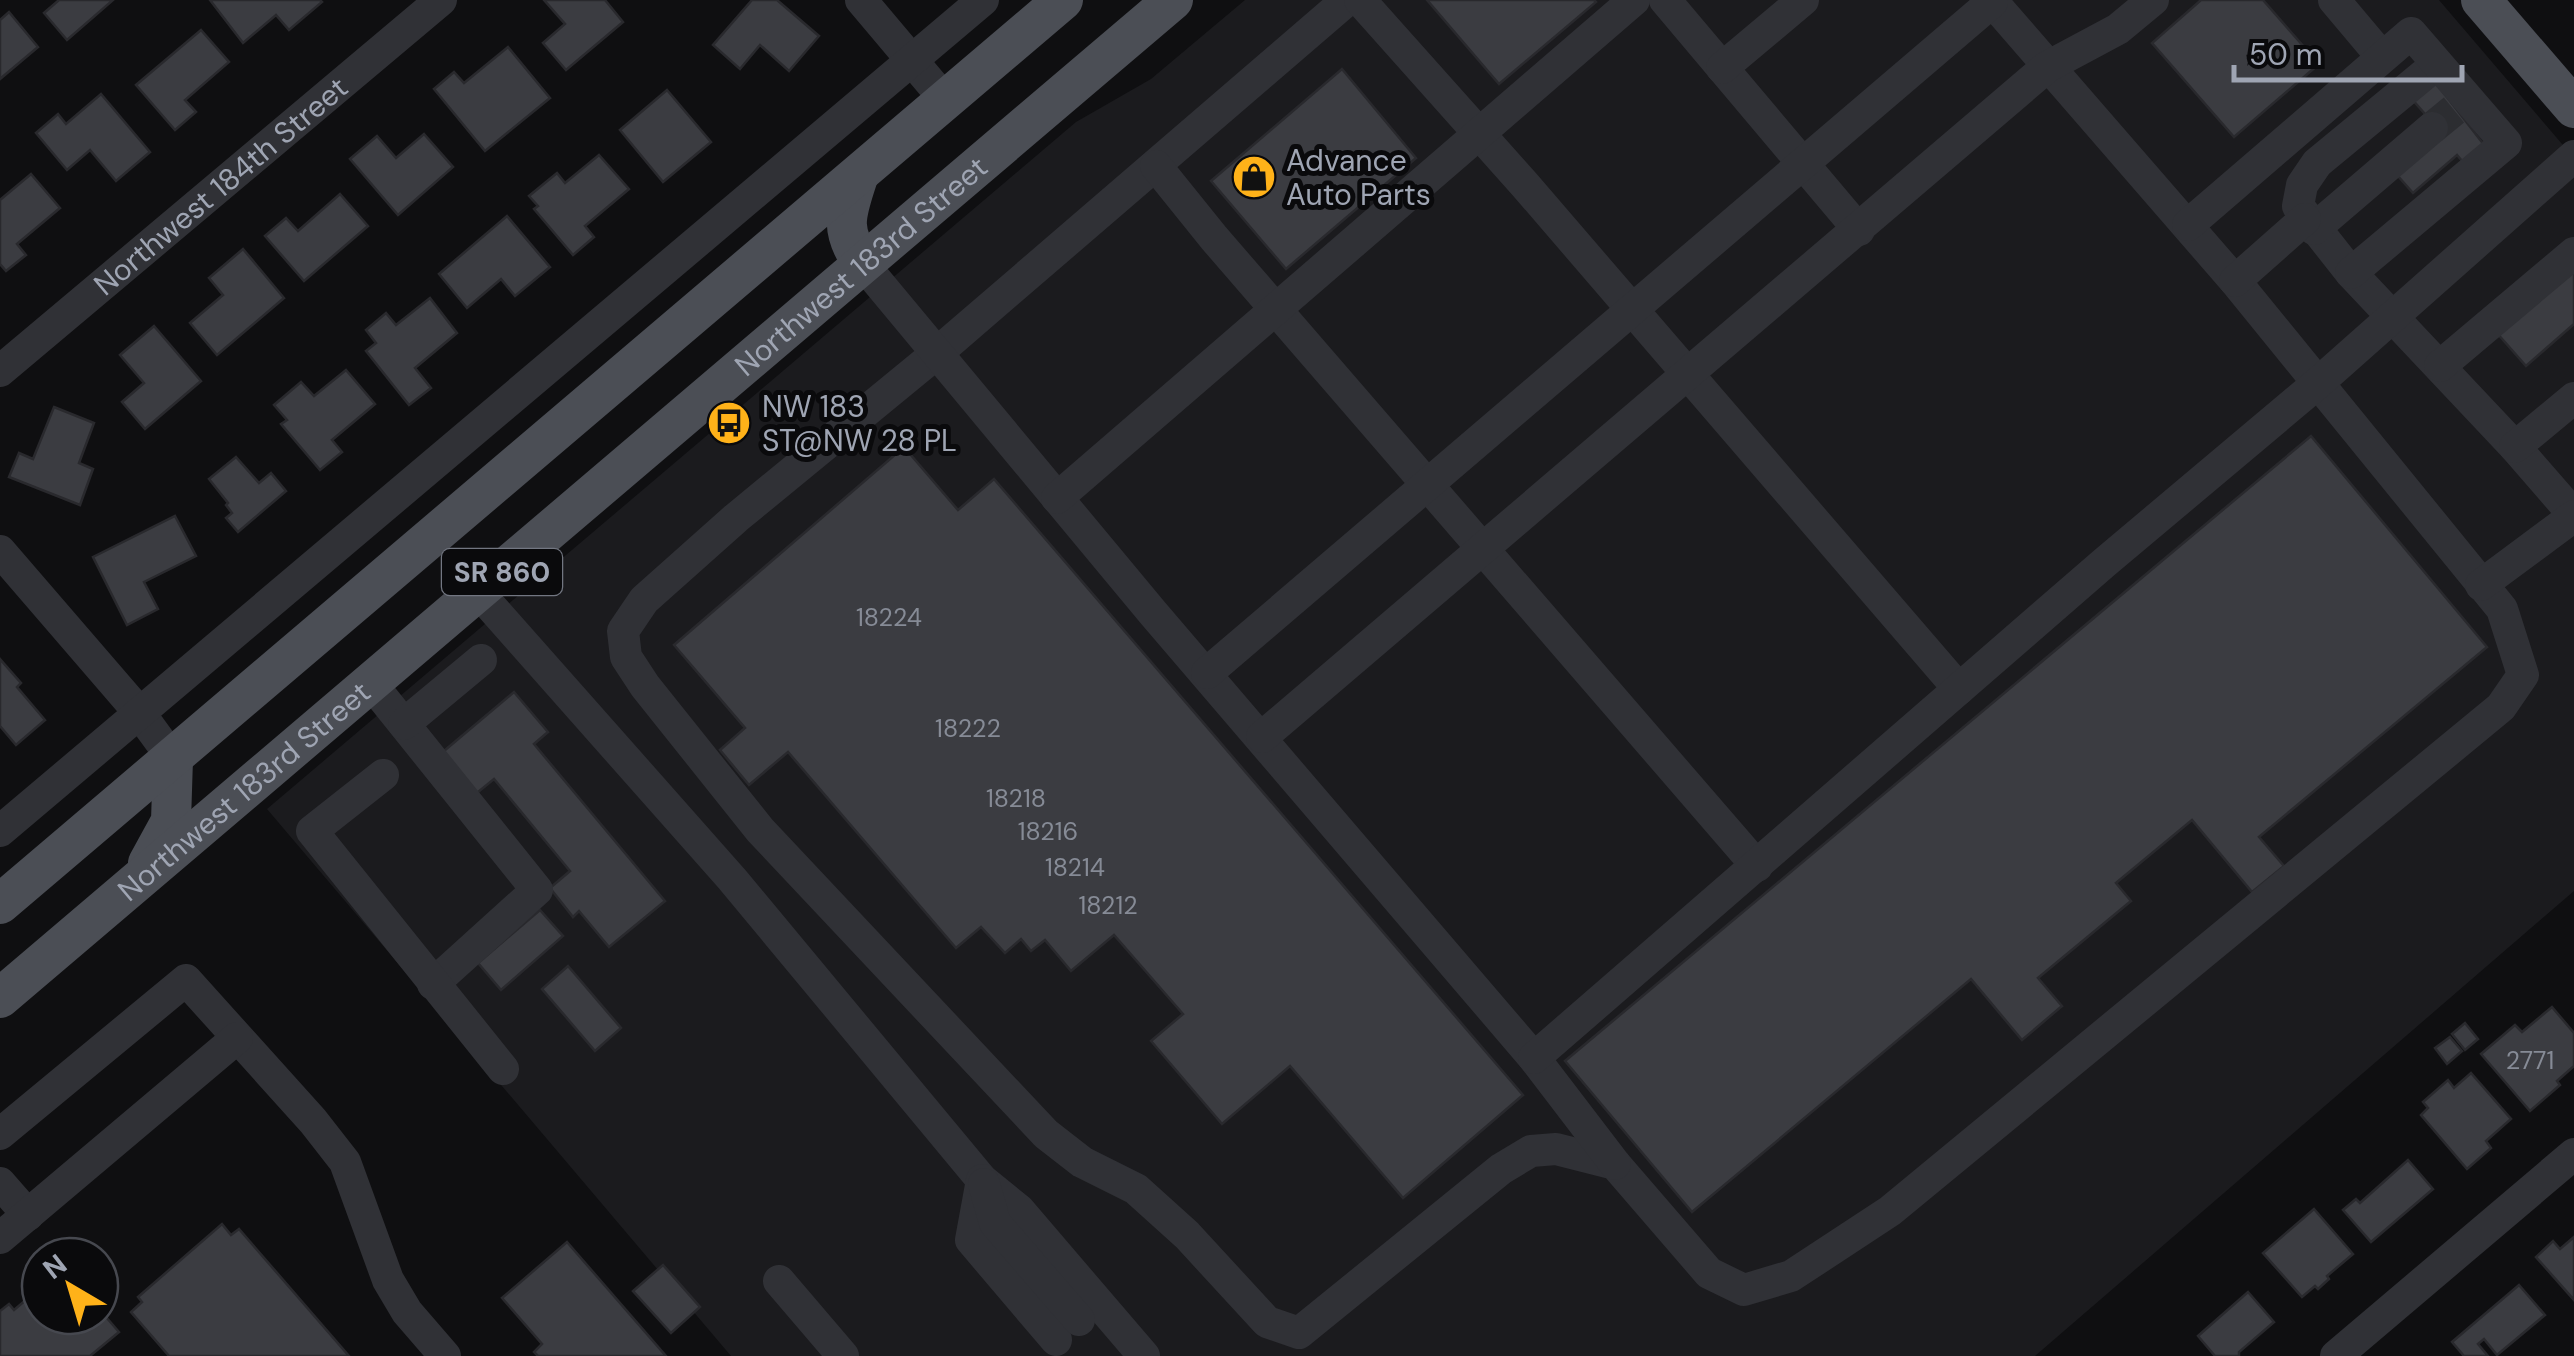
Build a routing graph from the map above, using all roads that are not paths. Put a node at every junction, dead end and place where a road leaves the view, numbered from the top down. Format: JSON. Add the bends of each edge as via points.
{"nodes":[{"id":1,"x":441,"y":0,"type":"edge"},
{"id":2,"x":862,"y":0,"type":"edge"},
{"id":3,"x":982,"y":0,"type":"edge"},
{"id":4,"x":1063,"y":0,"type":"edge"},
{"id":5,"x":1173,"y":0,"type":"edge"},
{"id":6,"x":1347,"y":0,"type":"edge"},
{"id":7,"x":1360,"y":0,"type":"edge"},
{"id":8,"x":1634,"y":0,"type":"edge"},
{"id":9,"x":1665,"y":0,"type":"edge"},
{"id":10,"x":1803,"y":0,"type":"edge"},
{"id":11,"x":2153,"y":0,"type":"edge"},
{"id":12,"x":2334,"y":0,"type":"edge"},
{"id":13,"x":2482,"y":0,"type":"edge"},
{"id":14,"x":1991,"y":1,"type":"edge"},
{"id":15,"x":2382,"y":57,"type":"junction"},
{"id":16,"x":911,"y":60,"type":"junction"},
{"id":17,"x":2437,"y":64,"type":"junction"},
{"id":18,"x":2047,"y":67,"type":"junction"},
{"id":19,"x":1722,"y":68,"type":"junction"},
{"id":20,"x":946,"y":102,"type":"junction"},
{"id":21,"x":2574,"y":108,"type":"edge"},
{"id":22,"x":2451,"y":112,"type":"junction"},
{"id":23,"x":2313,"y":118,"type":"junction"},
{"id":24,"x":1479,"y":135,"type":"junction"},
{"id":25,"x":2480,"y":144,"type":"junction"},
{"id":26,"x":2337,"y":145,"type":"junction"},
{"id":27,"x":2574,"y":156,"type":"edge"},
{"id":28,"x":1804,"y":164,"type":"junction"},
{"id":29,"x":1156,"y":166,"type":"junction"},
{"id":30,"x":858,"y":177,"type":"junction"},
{"id":31,"x":2310,"y":224,"type":"junction"},
{"id":32,"x":2188,"y":225,"type":"junction"},
{"id":33,"x":1860,"y":230,"type":"junction"},
{"id":34,"x":2574,"y":252,"type":"edge"},
{"id":35,"x":862,"y":263,"type":"junction"},
{"id":36,"x":2346,"y":267,"type":"junction"},
{"id":37,"x":2235,"y":281,"type":"junction"},
{"id":38,"x":1277,"y":310,"type":"junction"},
{"id":39,"x":1632,"y":310,"type":"junction"},
{"id":40,"x":2392,"y":317,"type":"junction"},
{"id":41,"x":937,"y":353,"type":"junction"},
{"id":42,"x":2440,"y":366,"type":"junction"},
{"id":43,"x":0,"y":371,"type":"edge"},
{"id":44,"x":1688,"y":373,"type":"junction"},
{"id":45,"x":2318,"y":382,"type":"junction"},
{"id":46,"x":2574,"y":398,"type":"edge"},
{"id":47,"x":2515,"y":446,"type":"junction"},
{"id":48,"x":1429,"y":486,"type":"junction"},
{"id":49,"x":1057,"y":498,"type":"junction"},
{"id":50,"x":2574,"y":516,"type":"edge"},
{"id":51,"x":1483,"y":549,"type":"junction"},
{"id":52,"x":0,"y":551,"type":"edge"},
{"id":53,"x":2481,"y":585,"type":"junction"},
{"id":54,"x":478,"y":592,"type":"junction"},
{"id":55,"x":481,"y":660,"type":"dead end"},
{"id":56,"x":1207,"y":673,"type":"junction"},
{"id":57,"x":370,"y":682,"type":"junction"},
{"id":58,"x":1959,"y":689,"type":"junction"},
{"id":59,"x":138,"y":711,"type":"junction"},
{"id":60,"x":404,"y":724,"type":"junction"},
{"id":61,"x":1262,"y":737,"type":"junction"},
{"id":62,"x":173,"y":759,"type":"junction"},
{"id":63,"x":383,"y":775,"type":"dead end"},
{"id":64,"x":0,"y":832,"type":"edge"},
{"id":65,"x":1757,"y":866,"type":"junction"},
{"id":66,"x":140,"y":880,"type":"junction"},
{"id":67,"x":0,"y":904,"type":"edge"},
{"id":68,"x":432,"y":984,"type":"junction"},
{"id":69,"x":0,"y":998,"type":"edge"},
{"id":70,"x":236,"y":1038,"type":"junction"},
{"id":71,"x":1534,"y":1058,"type":"junction"},
{"id":72,"x":503,"y":1069,"type":"dead end"},
{"id":73,"x":0,"y":1134,"type":"edge"},
{"id":74,"x":2574,"y":1154,"type":"edge"},
{"id":75,"x":1615,"y":1164,"type":"junction"},
{"id":76,"x":982,"y":1180,"type":"junction"},
{"id":77,"x":0,"y":1183,"type":"edge"},
{"id":78,"x":28,"y":1215,"type":"junction"},
{"id":79,"x":0,"y":1238,"type":"edge"},
{"id":80,"x":779,"y":1281,"type":"dead end"},
{"id":81,"x":1068,"y":1330,"type":"edge"},
{"id":82,"x":445,"y":1356,"type":"edge"},
{"id":83,"x":843,"y":1356,"type":"edge"},
{"id":84,"x":1144,"y":1356,"type":"edge"},
{"id":85,"x":2336,"y":1356,"type":"edge"}],
"edges":[{"from":1,"to":43,"type":"street","name":"Northwest 184th Street"},
{"from":2,"to":16,"type":"street"},
{"from":3,"to":16,"type":"street"},
{"from":4,"to":20,"type":"main road","number":"SR 860"},
{"from":5,"to":35,"type":"main road","name":"Northwest 183rd Street","number":"SR 860"},
{"from":6,"to":29,"type":"street"},
{"from":7,"to":24,"type":"street"},
{"from":8,"to":24,"type":"street"},
{"from":9,"to":19,"type":"street"},
{"from":10,"to":19,"type":"street"},
{"from":11,"to":18,"type":"street","via":[[2118,29]]},
{"from":12,"to":15,"type":"street"},
{"from":13,"to":21,"type":"main road"},
{"from":14,"to":18,"type":"street"},
{"from":14,"to":28,"type":"street"},
{"from":15,"to":17,"type":"street","via":[[2410,33]]},
{"from":15,"to":23,"type":"street"},
{"from":16,"to":20,"type":"street"},
{"from":16,"to":59,"type":"street"},
{"from":17,"to":22,"type":"street"},
{"from":17,"to":26,"type":"street"},
{"from":18,"to":32,"type":"street"},
{"from":18,"to":33,"type":"street"},
{"from":19,"to":28,"type":"street"},
{"from":20,"to":30,"type":"main road","number":"SR 860"},
{"from":22,"to":25,"type":"street"},
{"from":22,"to":31,"type":"street"},
{"from":23,"to":26,"type":"street"},
{"from":23,"to":32,"type":"street"},
{"from":24,"to":38,"type":"street"},
{"from":24,"to":39,"type":"street"},
{"from":25,"to":36,"type":"street"},
{"from":25,"to":36,"type":"street","via":[[2506,143]]},
{"from":26,"to":31,"type":"street","via":[[2302,184],[2298,206]]},
{"from":27,"to":40,"type":"street"},
{"from":28,"to":33,"type":"street"},
{"from":28,"to":39,"type":"street"},
{"from":29,"to":38,"type":"street"},
{"from":29,"to":41,"type":"street"},
{"from":30,"to":35,"type":"main road","via":[[847,240]]},
{"from":30,"to":62,"type":"main road","number":"SR 860"},
{"from":31,"to":36,"type":"street"},
{"from":31,"to":37,"type":"street"},
{"from":32,"to":37,"type":"street"},
{"from":33,"to":44,"type":"street"},
{"from":34,"to":42,"type":"street"},
{"from":35,"to":41,"type":"street"},
{"from":35,"to":54,"type":"main road","name":"Northwest 183rd Street","number":"SR 860"},
{"from":36,"to":40,"type":"street"},
{"from":37,"to":45,"type":"street"},
{"from":38,"to":48,"type":"street"},
{"from":38,"to":49,"type":"street"},
{"from":39,"to":44,"type":"street"},
{"from":39,"to":48,"type":"street"},
{"from":40,"to":42,"type":"street"},
{"from":40,"to":45,"type":"street"},
{"from":41,"to":49,"type":"street"},
{"from":41,"to":75,"type":"street","via":[[736,518],[644,600],[624,631],[626,657],[644,686],[760,830],[1046,1134],[1082,1162],[1136,1189],[1267,1322],[1299,1333],[1531,1151],[1556,1149]]},
{"from":42,"to":47,"type":"street"},
{"from":44,"to":51,"type":"street"},
{"from":44,"to":58,"type":"street"},
{"from":45,"to":53,"type":"street"},
{"from":45,"to":58,"type":"street"},
{"from":46,"to":47,"type":"street"},
{"from":47,"to":50,"type":"street"},
{"from":48,"to":51,"type":"street"},
{"from":48,"to":56,"type":"street"},
{"from":49,"to":56,"type":"street"},
{"from":50,"to":53,"type":"street"},
{"from":51,"to":61,"type":"street"},
{"from":51,"to":65,"type":"street"},
{"from":52,"to":59,"type":"street"},
{"from":53,"to":75,"type":"street","via":[[2502,609],[2523,675],[2500,707],[1890,1211],[1791,1276],[1744,1290],[1709,1273]]},
{"from":54,"to":57,"type":"main road","name":"Northwest 183rd Street","number":"SR 860"},
{"from":54,"to":76,"type":"street","via":[[732,879]]},
{"from":55,"to":60,"type":"street"},
{"from":56,"to":61,"type":"street"},
{"from":57,"to":60,"type":"street"},
{"from":57,"to":66,"type":"main road","name":"Northwest 183rd Street","number":"SR 860"},
{"from":58,"to":65,"type":"street"},
{"from":59,"to":62,"type":"street"},
{"from":59,"to":64,"type":"street"},
{"from":60,"to":68,"type":"street","via":[[536,890]]},
{"from":61,"to":71,"type":"street"},
{"from":62,"to":66,"type":"main road","via":[[171,821]]},
{"from":62,"to":67,"type":"main road","number":"SR 860"},
{"from":63,"to":68,"type":"street","via":[[312,832]]},
{"from":65,"to":71,"type":"street"},
{"from":66,"to":69,"type":"main road","name":"Northwest 183rd Street","number":"SR 860"},
{"from":68,"to":72,"type":"street"},
{"from":70,"to":73,"type":"street","via":[[186,980]]},
{"from":70,"to":78,"type":"street"},
{"from":70,"to":82,"type":"street","via":[[345,1162],[388,1280]]},
{"from":71,"to":75,"type":"street"},
{"from":74,"to":85,"type":"street"},
{"from":76,"to":81,"type":"street","via":[[1019,1210]]},
{"from":76,"to":81,"type":"street","via":[[971,1240]]},
{"from":77,"to":78,"type":"street"},
{"from":78,"to":79,"type":"street"},
{"from":80,"to":83,"type":"street"},
{"from":81,"to":84,"type":"street"}]}
